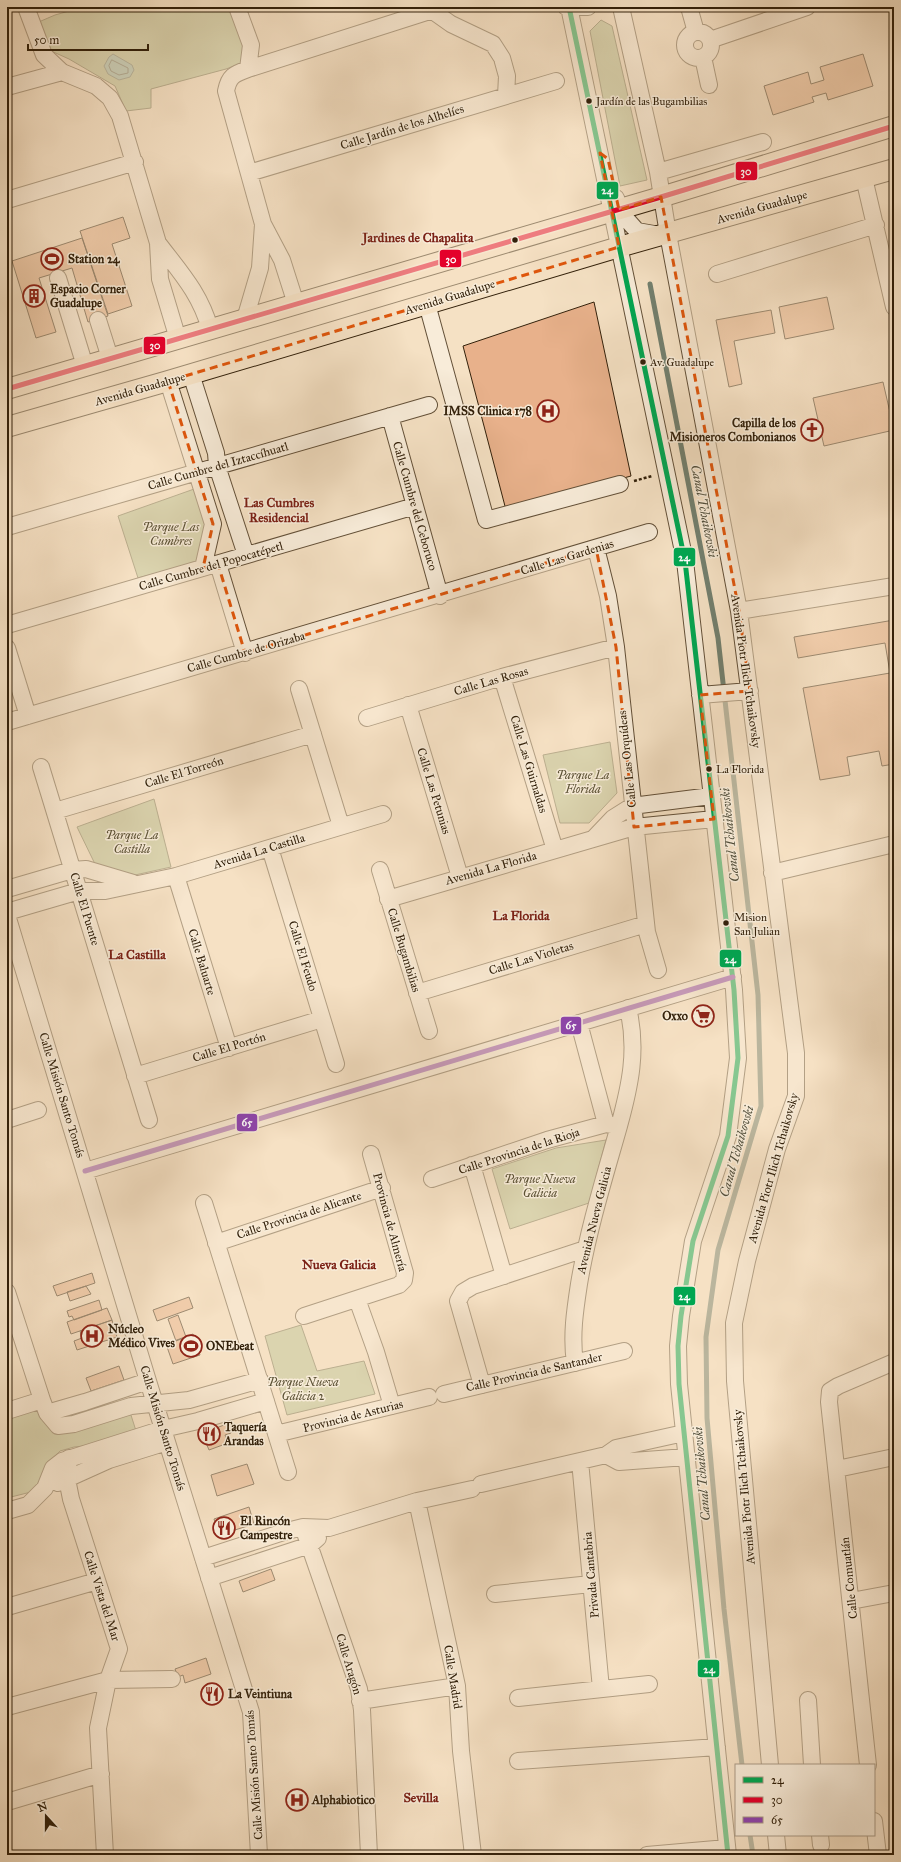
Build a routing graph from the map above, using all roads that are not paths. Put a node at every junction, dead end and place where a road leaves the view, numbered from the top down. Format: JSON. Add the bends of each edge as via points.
{"nodes":[{"id":1,"x":26,"y":7,"type":"edge"},
{"id":2,"x":237,"y":7,"type":"edge"},
{"id":3,"x":568,"y":7,"type":"edge"},
{"id":4,"x":588,"y":7,"type":"edge"},
{"id":5,"x":621,"y":7,"type":"edge"},
{"id":6,"x":689,"y":7,"type":"edge"},
{"id":7,"x":807,"y":7,"type":"edge"},
{"id":8,"x":428,"y":9,"type":"edge"},
{"id":9,"x":696,"y":32,"type":"junction"},
{"id":10,"x":710,"y":40,"type":"junction"},
{"id":11,"x":703,"y":57,"type":"junction"},
{"id":12,"x":248,"y":69,"type":"junction"},
{"id":13,"x":62,"y":72,"type":"junction"},
{"id":14,"x":556,"y":81,"type":"dead end"},
{"id":15,"x":709,"y":85,"type":"dead end"},
{"id":16,"x":7,"y":87,"type":"edge"},
{"id":17,"x":506,"y":96,"type":"junction"},
{"id":18,"x":894,"y":126,"type":"edge"},
{"id":19,"x":763,"y":142,"type":"dead end"},
{"id":20,"x":135,"y":162,"type":"junction"},
{"id":21,"x":894,"y":169,"type":"edge"},
{"id":22,"x":658,"y":172,"type":"junction"},
{"id":23,"x":249,"y":173,"type":"junction"},
{"id":24,"x":864,"y":178,"type":"junction"},
{"id":25,"x":661,"y":197,"type":"junction"},
{"id":26,"x":7,"y":200,"type":"edge"},
{"id":27,"x":616,"y":210,"type":"junction"},
{"id":28,"x":263,"y":224,"type":"junction"},
{"id":29,"x":876,"y":225,"type":"junction"},
{"id":30,"x":666,"y":235,"type":"junction"},
{"id":31,"x":158,"y":243,"type":"junction"},
{"id":32,"x":619,"y":247,"type":"junction"},
{"id":33,"x":717,"y":274,"type":"dead end"},
{"id":34,"x":58,"y":278,"type":"dead end"},
{"id":35,"x":296,"y":304,"type":"junction"},
{"id":36,"x":427,"y":304,"type":"junction"},
{"id":37,"x":894,"y":307,"type":"edge"},
{"id":38,"x":245,"y":319,"type":"junction"},
{"id":39,"x":98,"y":320,"type":"dead end"},
{"id":40,"x":210,"y":329,"type":"junction"},
{"id":41,"x":178,"y":338,"type":"junction"},
{"id":42,"x":110,"y":358,"type":"junction"},
{"id":43,"x":85,"y":366,"type":"junction"},
{"id":44,"x":191,"y":374,"type":"junction"},
{"id":45,"x":168,"y":381,"type":"junction"},
{"id":46,"x":7,"y":389,"type":"edge"},
{"id":47,"x":429,"y":405,"type":"dead end"},
{"id":48,"x":390,"y":416,"type":"junction"},
{"id":49,"x":7,"y":426,"type":"edge"},
{"id":50,"x":217,"y":466,"type":"junction"},
{"id":51,"x":197,"y":472,"type":"junction"},
{"id":52,"x":620,"y":484,"type":"road end"},
{"id":53,"x":415,"y":506,"type":"junction"},
{"id":54,"x":234,"y":518,"type":"junction"},
{"id":55,"x":213,"y":524,"type":"junction"},
{"id":56,"x":7,"y":527,"type":"edge"},
{"id":57,"x":649,"y":532,"type":"dead end"},
{"id":58,"x":596,"y":548,"type":"junction"},
{"id":59,"x":246,"y":555,"type":"junction"},
{"id":60,"x":210,"y":566,"type":"junction"},
{"id":61,"x":485,"y":582,"type":"joint"},
{"id":62,"x":894,"y":586,"type":"edge"},
{"id":63,"x":440,"y":596,"type":"junction"},
{"id":64,"x":739,"y":611,"type":"junction"},
{"id":65,"x":7,"y":625,"type":"edge"},
{"id":66,"x":616,"y":647,"type":"junction"},
{"id":67,"x":7,"y":648,"type":"edge"},
{"id":68,"x":245,"y":653,"type":"junction"},
{"id":69,"x":502,"y":677,"type":"junction"},
{"id":70,"x":299,"y":689,"type":"dead end"},
{"id":71,"x":750,"y":692,"type":"junction"},
{"id":72,"x":707,"y":695,"type":"junction"},
{"id":73,"x":408,"y":705,"type":"junction"},
{"id":74,"x":28,"y":716,"type":"junction"},
{"id":75,"x":366,"y":718,"type":"dead end"},
{"id":76,"x":7,"y":722,"type":"edge"},
{"id":77,"x":313,"y":734,"type":"junction"},
{"id":78,"x":41,"y":767,"type":"dead end"},
{"id":79,"x":711,"y":796,"type":"junction"},
{"id":80,"x":632,"y":806,"type":"junction"},
{"id":81,"x":54,"y":811,"type":"junction"},
{"id":82,"x":382,"y":814,"type":"dead end"},
{"id":83,"x":714,"y":819,"type":"junction"},
{"id":84,"x":341,"y":826,"type":"junction"},
{"id":85,"x":634,"y":827,"type":"junction"},
{"id":86,"x":594,"y":838,"type":"junction"},
{"id":87,"x":894,"y":844,"type":"edge"},
{"id":88,"x":270,"y":848,"type":"junction"},
{"id":89,"x":555,"y":850,"type":"junction"},
{"id":90,"x":72,"y":870,"type":"junction"},
{"id":91,"x":380,"y":870,"type":"dead end"},
{"id":92,"x":772,"y":873,"type":"junction"},
{"id":93,"x":176,"y":876,"type":"junction"},
{"id":94,"x":460,"y":877,"type":"junction"},
{"id":95,"x":135,"y":883,"type":"junction"},
{"id":96,"x":7,"y":889,"type":"edge"},
{"id":97,"x":79,"y":891,"type":"junction"},
{"id":98,"x":388,"y":898,"type":"junction"},
{"id":99,"x":7,"y":912,"type":"edge"},
{"id":100,"x":7,"y":915,"type":"edge"},
{"id":101,"x":646,"y":924,"type":"junction"},
{"id":102,"x":658,"y":970,"type":"dead end"},
{"id":103,"x":732,"y":977,"type":"junction"},
{"id":104,"x":417,"y":992,"type":"junction"},
{"id":105,"x":628,"y":1008,"type":"junction"},
{"id":106,"x":322,"y":1019,"type":"junction"},
{"id":107,"x":579,"y":1023,"type":"junction"},
{"id":108,"x":429,"y":1031,"type":"dead end"},
{"id":109,"x":229,"y":1048,"type":"junction"},
{"id":110,"x":336,"y":1064,"type":"dead end"},
{"id":111,"x":135,"y":1076,"type":"junction"},
{"id":112,"x":38,"y":1110,"type":"dead end"},
{"id":113,"x":7,"y":1120,"type":"edge"},
{"id":114,"x":149,"y":1120,"type":"dead end"},
{"id":115,"x":612,"y":1125,"type":"junction"},
{"id":116,"x":371,"y":1154,"type":"dead end"},
{"id":117,"x":472,"y":1165,"type":"junction"},
{"id":118,"x":85,"y":1171,"type":"junction"},
{"id":119,"x":432,"y":1179,"type":"dead end"},
{"id":120,"x":382,"y":1188,"type":"junction"},
{"id":121,"x":204,"y":1203,"type":"dead end"},
{"id":122,"x":216,"y":1242,"type":"junction"},
{"id":123,"x":585,"y":1249,"type":"junction"},
{"id":124,"x":504,"y":1276,"type":"junction"},
{"id":125,"x":7,"y":1292,"type":"edge"},
{"id":126,"x":357,"y":1299,"type":"junction"},
{"id":127,"x":10,"y":1314,"type":"edge"},
{"id":128,"x":304,"y":1316,"type":"dead end"},
{"id":129,"x":624,"y":1350,"type":"dead end"},
{"id":130,"x":894,"y":1362,"type":"edge"},
{"id":131,"x":575,"y":1363,"type":"junction"},
{"id":132,"x":260,"y":1380,"type":"junction"},
{"id":133,"x":148,"y":1381,"type":"junction"},
{"id":134,"x":482,"y":1385,"type":"junction"},
{"id":135,"x":437,"y":1396,"type":"joint"},
{"id":136,"x":266,"y":1401,"type":"junction"},
{"id":137,"x":155,"y":1403,"type":"junction"},
{"id":138,"x":44,"y":1406,"type":"junction"},
{"id":139,"x":392,"y":1406,"type":"junction"},
{"id":140,"x":7,"y":1411,"type":"edge"},
{"id":141,"x":684,"y":1433,"type":"junction"},
{"id":142,"x":276,"y":1434,"type":"junction"},
{"id":143,"x":165,"y":1435,"type":"junction"},
{"id":144,"x":606,"y":1455,"type":"junction"},
{"id":145,"x":686,"y":1457,"type":"junction"},
{"id":146,"x":894,"y":1457,"type":"edge"},
{"id":147,"x":69,"y":1458,"type":"junction"},
{"id":148,"x":580,"y":1461,"type":"junction"},
{"id":149,"x":837,"y":1469,"type":"junction"},
{"id":150,"x":288,"y":1472,"type":"dead end"},
{"id":151,"x":67,"y":1479,"type":"junction"},
{"id":152,"x":45,"y":1488,"type":"junction"},
{"id":153,"x":417,"y":1501,"type":"junction"},
{"id":154,"x":7,"y":1511,"type":"edge"},
{"id":155,"x":304,"y":1527,"type":"junction"},
{"id":156,"x":329,"y":1528,"type":"junction"},
{"id":157,"x":310,"y":1545,"type":"junction"},
{"id":158,"x":202,"y":1558,"type":"junction"},
{"id":159,"x":209,"y":1578,"type":"junction"},
{"id":160,"x":98,"y":1581,"type":"junction"},
{"id":161,"x":591,"y":1584,"type":"junction"},
{"id":162,"x":894,"y":1593,"type":"edge"},
{"id":163,"x":495,"y":1594,"type":"dead end"},
{"id":164,"x":851,"y":1602,"type":"junction"},
{"id":165,"x":7,"y":1608,"type":"edge"},
{"id":166,"x":172,"y":1679,"type":"dead end"},
{"id":167,"x":108,"y":1680,"type":"junction"},
{"id":168,"x":649,"y":1684,"type":"dead end"},
{"id":169,"x":457,"y":1686,"type":"junction"},
{"id":170,"x":602,"y":1689,"type":"junction"},
{"id":171,"x":518,"y":1698,"type":"dead end"},
{"id":172,"x":808,"y":1700,"type":"dead end"},
{"id":173,"x":360,"y":1701,"type":"junction"},
{"id":174,"x":7,"y":1707,"type":"edge"},
{"id":175,"x":717,"y":1746,"type":"junction"},
{"id":176,"x":518,"y":1762,"type":"dead end"},
{"id":177,"x":770,"y":1764,"type":"edge"},
{"id":178,"x":812,"y":1764,"type":"edge"},
{"id":179,"x":868,"y":1764,"type":"edge"},
{"id":180,"x":101,"y":1774,"type":"junction"},
{"id":181,"x":7,"y":1802,"type":"edge"},
{"id":182,"x":875,"y":1830,"type":"edge"},
{"id":183,"x":776,"y":1836,"type":"edge"},
{"id":184,"x":727,"y":1851,"type":"edge"},
{"id":185,"x":105,"y":1855,"type":"edge"},
{"id":186,"x":259,"y":1855,"type":"edge"},
{"id":187,"x":369,"y":1855,"type":"edge"},
{"id":188,"x":473,"y":1855,"type":"edge"},
{"id":189,"x":647,"y":1855,"type":"edge"},
{"id":190,"x":778,"y":1855,"type":"edge"},
{"id":191,"x":878,"y":1855,"type":"edge"}],
"edges":[{"from":1,"to":13,"type":"street","via":[[44,55]]},
{"from":2,"to":12,"type":"street","via":[[251,45]]},
{"from":3,"to":4,"type":"street"},
{"from":3,"to":27,"type":"street","via":[[600,153]]},
{"from":5,"to":22,"type":"street","name":"Avenida Piotr Ilich Tchaikovsky"},
{"from":6,"to":9,"type":"street"},
{"from":7,"to":10,"type":"street"},
{"from":8,"to":12,"type":"street"},
{"from":8,"to":17,"type":"street","via":[[451,24],[493,44],[502,58],[507,76]]},
{"from":9,"to":10,"type":"street","via":[[705,33]]},
{"from":9,"to":11,"type":"street","via":[[686,40],[686,48],[690,55]]},
{"from":10,"to":11,"type":"street","via":[[710,52]]},
{"from":11,"to":15,"type":"street"},
{"from":12,"to":23,"type":"street","via":[[235,74],[228,81],[226,91]]},
{"from":13,"to":16,"type":"street"},
{"from":13,"to":20,"type":"street","via":[[96,86],[110,98],[120,116]]},
{"from":14,"to":17,"type":"street","name":"Calle Jardín de los Alhelíes"},
{"from":17,"to":23,"type":"street","name":"Calle Jardín de los Alhelíes"},
{"from":18,"to":25,"type":"main road"},
{"from":19,"to":22,"type":"street"},
{"from":20,"to":26,"type":"street"},
{"from":20,"to":31,"type":"street"},
{"from":21,"to":24,"type":"main road","name":"Avenida Guadalupe"},
{"from":22,"to":25,"type":"street","name":"Avenida Piotr Ilich Tchaikovsky"},
{"from":23,"to":28,"type":"street"},
{"from":24,"to":29,"type":"street"},
{"from":24,"to":30,"type":"main road","name":"Avenida Guadalupe"},
{"from":25,"to":27,"type":"main road"},
{"from":25,"to":30,"type":"street","name":"Avenida Piotr Ilich Tchaikovsky"},
{"from":27,"to":30,"type":"street","via":[[637,231]]},
{"from":27,"to":32,"type":"street"},
{"from":27,"to":35,"type":"main road"},
{"from":28,"to":35,"type":"street","via":[[282,260]]},
{"from":28,"to":38,"type":"street","via":[[260,268]]},
{"from":29,"to":33,"type":"street"},
{"from":29,"to":37,"type":"street"},
{"from":30,"to":32,"type":"main road","name":"Avenida Guadalupe"},
{"from":30,"to":64,"type":"street","name":"Avenida Piotr Ilich Tchaikovsky"},
{"from":31,"to":40,"type":"street","via":[[194,290],[204,309]]},
{"from":31,"to":41,"type":"street","via":[[160,279]]},
{"from":32,"to":36,"type":"main road","name":"Avenida Guadalupe"},
{"from":32,"to":72,"type":"street","via":[[685,561]]},
{"from":34,"to":43,"type":"street"},
{"from":35,"to":38,"type":"main road"},
{"from":36,"to":44,"type":"main road","name":"Avenida Guadalupe"},
{"from":36,"to":52,"type":"street","via":[[486,520]]},
{"from":38,"to":40,"type":"main road"},
{"from":39,"to":42,"type":"street"},
{"from":40,"to":41,"type":"main road"},
{"from":41,"to":42,"type":"main road"},
{"from":42,"to":43,"type":"main road"},
{"from":43,"to":46,"type":"main road"},
{"from":44,"to":45,"type":"main road","name":"Avenida Guadalupe"},
{"from":44,"to":50,"type":"street","via":[[216,453]]},
{"from":45,"to":49,"type":"main road","name":"Avenida Guadalupe"},
{"from":45,"to":51,"type":"street"},
{"from":47,"to":48,"type":"street","name":"Calle Cumbre del Iztaccíhuatl"},
{"from":48,"to":50,"type":"street","name":"Calle Cumbre del Iztaccíhuatl"},
{"from":48,"to":53,"type":"street","name":"Calle Cumbre del Ceboruco"},
{"from":50,"to":51,"type":"street","name":"Calle Cumbre del Iztaccíhuatl"},
{"from":50,"to":54,"type":"street"},
{"from":51,"to":55,"type":"street"},
{"from":51,"to":56,"type":"street","name":"Calle Cumbre del Iztaccíhuatl"},
{"from":53,"to":59,"type":"street","name":"Calle Cumbre del Popocatépetl"},
{"from":53,"to":63,"type":"street","name":"Calle Cumbre del Ceboruco"},
{"from":54,"to":55,"type":"street"},
{"from":54,"to":59,"type":"street"},
{"from":55,"to":60,"type":"street"},
{"from":57,"to":58,"type":"street","name":"Calle Las Gardenias"},
{"from":58,"to":61,"type":"street","name":"Calle Las Gardenias"},
{"from":58,"to":66,"type":"street","name":"Calle Las Orquídeas","via":[[608,596]]},
{"from":59,"to":60,"type":"street","name":"Calle Cumbre del Popocatépetl"},
{"from":60,"to":65,"type":"street","name":"Calle Cumbre del Popocatépetl"},
{"from":60,"to":68,"type":"street"},
{"from":61,"to":63,"type":"street","name":"Calle Cumbre de Orizaba"},
{"from":62,"to":64,"type":"street"},
{"from":63,"to":68,"type":"street","name":"Calle Cumbre de Orizaba"},
{"from":64,"to":71,"type":"street","name":"Avenida Piotr Ilich Tchaikovsky"},
{"from":66,"to":69,"type":"street","name":"Calle Las Rosas"},
{"from":66,"to":80,"type":"street","name":"Calle Las Orquídeas"},
{"from":67,"to":74,"type":"street"},
{"from":68,"to":74,"type":"street","name":"Calle Cumbre de Orizaba"},
{"from":69,"to":73,"type":"street","name":"Calle Las Rosas"},
{"from":69,"to":89,"type":"street","name":"Calle Las Guirnaldas"},
{"from":70,"to":77,"type":"street"},
{"from":71,"to":72,"type":"street"},
{"from":71,"to":92,"type":"street","name":"Avenida Piotr Ilich Tchaikovsky"},
{"from":72,"to":79,"type":"street"},
{"from":73,"to":75,"type":"street","name":"Calle Las Rosas"},
{"from":73,"to":94,"type":"street","name":"Calle Las Petunias"},
{"from":74,"to":76,"type":"street","name":"Calle Cumbre de Orizaba"},
{"from":77,"to":81,"type":"street","name":"Calle El Torreón"},
{"from":77,"to":84,"type":"street"},
{"from":78,"to":81,"type":"street","name":"Calle El Puente"},
{"from":79,"to":80,"type":"street","name":"Avenida La Florida"},
{"from":79,"to":83,"type":"street"},
{"from":80,"to":85,"type":"street","name":"Calle Las Orquídeas"},
{"from":80,"to":86,"type":"street","name":"Avenida La Florida","via":[[613,818]]},
{"from":81,"to":90,"type":"street","name":"Calle El Puente"},
{"from":82,"to":84,"type":"street","name":"Avenida La Castilla"},
{"from":83,"to":85,"type":"street","name":"Avenida La Florida"},
{"from":83,"to":103,"type":"street"},
{"from":84,"to":88,"type":"street","name":"Avenida La Castilla"},
{"from":85,"to":86,"type":"street","name":"Avenida La Florida"},
{"from":85,"to":101,"type":"street","name":"Calle Las Orquídeas"},
{"from":86,"to":89,"type":"street","name":"Avenida La Florida"},
{"from":87,"to":92,"type":"street"},
{"from":88,"to":93,"type":"street","name":"Avenida La Castilla"},
{"from":88,"to":106,"type":"street","name":"Calle El Feudo"},
{"from":89,"to":94,"type":"street","name":"Avenida La Florida"},
{"from":90,"to":95,"type":"street","name":"Avenida La Castilla","via":[[92,870]]},
{"from":90,"to":96,"type":"street","name":"Avenida La Castilla"},
{"from":90,"to":97,"type":"street","name":"Calle El Puente"},
{"from":91,"to":98,"type":"street","name":"Calle Bugambilias"},
{"from":92,"to":177,"type":"street","name":"Avenida Piotr Ilich Tchaikovsky","via":[[796,1053],[796,1096],[777,1149],[747,1261],[734,1323],[735,1381]]},
{"from":93,"to":95,"type":"street","name":"Avenida La Castilla"},
{"from":93,"to":109,"type":"street","name":"Calle Baluarte"},
{"from":94,"to":98,"type":"street","name":"Avenida La Florida"},
{"from":95,"to":97,"type":"street","name":"Avenida La Castilla","via":[[105,891]]},
{"from":97,"to":99,"type":"street","name":"Avenida La Castilla"},
{"from":97,"to":111,"type":"street","name":"Calle El Puente"},
{"from":98,"to":104,"type":"street","name":"Calle Bugambilias"},
{"from":100,"to":118,"type":"street","name":"Calle Misión Santo Tomás"},
{"from":101,"to":102,"type":"street","name":"Calle Las Orquídeas"},
{"from":101,"to":104,"type":"street","name":"Calle Las Violetas"},
{"from":103,"to":105,"type":"street"},
{"from":103,"to":141,"type":"street","via":[[738,1058],[728,1136],[693,1241],[681,1316],[678,1346]]},
{"from":104,"to":108,"type":"street","name":"Calle Bugambilias"},
{"from":105,"to":107,"type":"street"},
{"from":105,"to":115,"type":"street","name":"Avenida Nueva Galicia","via":[[632,1033],[632,1071],[629,1092]]},
{"from":106,"to":109,"type":"street","name":"Calle El Portón"},
{"from":106,"to":110,"type":"street","name":"Calle El Feudo"},
{"from":107,"to":115,"type":"street","name":"Avenida Nueva Galicia"},
{"from":107,"to":118,"type":"street"},
{"from":109,"to":111,"type":"street","name":"Calle El Portón"},
{"from":111,"to":114,"type":"street","name":"Calle El Puente"},
{"from":112,"to":113,"type":"street"},
{"from":115,"to":117,"type":"street","name":"Calle Provincia de la Rioja","via":[[547,1140]]},
{"from":115,"to":123,"type":"street","name":"Avenida Nueva Galicia"},
{"from":116,"to":120,"type":"street","name":"Provincia de Almería"},
{"from":117,"to":119,"type":"street","name":"Calle Provincia de la Rioja"},
{"from":117,"to":124,"type":"street"},
{"from":118,"to":133,"type":"street","name":"Calle Misión Santo Tomás"},
{"from":120,"to":122,"type":"street","name":"Calle Provincia de Alicante"},
{"from":120,"to":126,"type":"street","name":"Provincia de Almería","via":[[405,1273],[404,1280],[399,1285]]},
{"from":121,"to":122,"type":"street"},
{"from":122,"to":132,"type":"street"},
{"from":123,"to":124,"type":"street"},
{"from":123,"to":131,"type":"street","name":"Avenida Nueva Galicia","via":[[573,1333]]},
{"from":124,"to":134,"type":"street","via":[[473,1286],[463,1292],[458,1301]]},
{"from":125,"to":127,"type":"street"},
{"from":126,"to":128,"type":"street","name":"Provincia de Almería"},
{"from":126,"to":139,"type":"street"},
{"from":127,"to":138,"type":"street"},
{"from":129,"to":131,"type":"street","name":"Calle Provincia de Santander"},
{"from":130,"to":149,"type":"street","name":"Calle Comuatlán","via":[[830,1391]]},
{"from":131,"to":134,"type":"street","name":"Calle Provincia de Santander"},
{"from":132,"to":136,"type":"street"},
{"from":132,"to":137,"type":"street","via":[[189,1400]]},
{"from":133,"to":137,"type":"street","name":"Calle Misión Santo Tomás"},
{"from":133,"to":138,"type":"street","via":[[85,1402]]},
{"from":134,"to":135,"type":"street","name":"Calle Provincia de Santander"},
{"from":135,"to":139,"type":"street","name":"Provincia de Asturias"},
{"from":136,"to":142,"type":"street"},
{"from":136,"to":143,"type":"street","via":[[198,1421]]},
{"from":137,"to":138,"type":"street","via":[[131,1406],[74,1424],[58,1426]]},
{"from":137,"to":143,"type":"street","name":"Calle Misión Santo Tomás"},
{"from":138,"to":140,"type":"street"},
{"from":139,"to":142,"type":"street","name":"Provincia de Asturias"},
{"from":141,"to":144,"type":"street","via":[[616,1448]]},
{"from":141,"to":145,"type":"street"},
{"from":142,"to":150,"type":"street"},
{"from":143,"to":147,"type":"street"},
{"from":143,"to":151,"type":"street"},
{"from":143,"to":158,"type":"street","name":"Calle Misión Santo Tomás"},
{"from":144,"to":145,"type":"street","via":[[620,1462]]},
{"from":144,"to":148,"type":"street"},
{"from":145,"to":175,"type":"street"},
{"from":146,"to":149,"type":"street"},
{"from":147,"to":151,"type":"street","name":"Calle Vista del Mar"},
{"from":147,"to":152,"type":"street","via":[[53,1468]]},
{"from":148,"to":153,"type":"street"},
{"from":148,"to":161,"type":"street","name":"Privada Cantabria"},
{"from":149,"to":164,"type":"street","name":"Calle Comuatlán"},
{"from":151,"to":152,"type":"street"},
{"from":151,"to":160,"type":"street","name":"Calle Vista del Mar"},
{"from":152,"to":154,"type":"street","via":[[28,1505]]},
{"from":153,"to":156,"type":"street"},
{"from":153,"to":169,"type":"street","name":"Calle Madrid"},
{"from":155,"to":156,"type":"street"},
{"from":155,"to":157,"type":"street","name":"Calle Aragón"},
{"from":155,"to":158,"type":"street"},
{"from":156,"to":157,"type":"street"},
{"from":157,"to":159,"type":"street"},
{"from":157,"to":173,"type":"street","name":"Calle Aragón","via":[[359,1690]]},
{"from":158,"to":159,"type":"street","name":"Calle Misión Santo Tomás"},
{"from":159,"to":186,"type":"street","name":"Calle Misión Santo Tomás","via":[[251,1712]]},
{"from":160,"to":165,"type":"street"},
{"from":160,"to":167,"type":"street","name":"Calle Vista del Mar","via":[[119,1649]]},
{"from":161,"to":163,"type":"street"},
{"from":161,"to":170,"type":"street","name":"Privada Cantabria"},
{"from":162,"to":164,"type":"street"},
{"from":164,"to":179,"type":"street","name":"Calle Comuatlán"},
{"from":166,"to":167,"type":"street"},
{"from":167,"to":174,"type":"street"},
{"from":167,"to":180,"type":"street","name":"Calle Vista del Mar","via":[[98,1728]]},
{"from":168,"to":170,"type":"street"},
{"from":169,"to":173,"type":"street"},
{"from":169,"to":188,"type":"street","name":"Calle Madrid","via":[[461,1751]]},
{"from":170,"to":171,"type":"street"},
{"from":172,"to":178,"type":"street"},
{"from":173,"to":187,"type":"street","name":"Calle Aragón"},
{"from":175,"to":176,"type":"street"},
{"from":175,"to":184,"type":"street"},
{"from":180,"to":181,"type":"street"},
{"from":180,"to":185,"type":"street","name":"Calle Vista del Mar"},
{"from":182,"to":191,"type":"street"},
{"from":183,"to":190,"type":"street"},
{"from":184,"to":189,"type":"street"}]}
